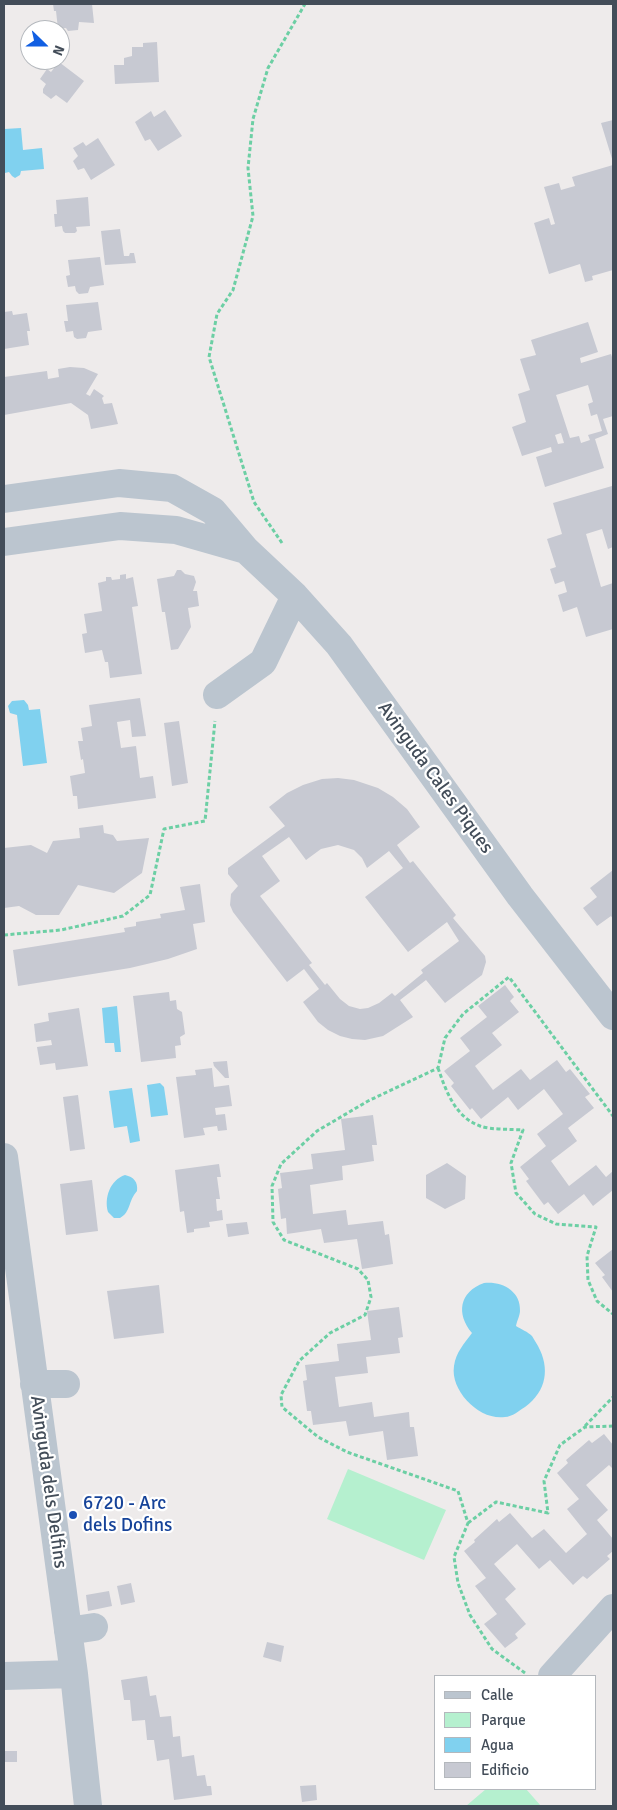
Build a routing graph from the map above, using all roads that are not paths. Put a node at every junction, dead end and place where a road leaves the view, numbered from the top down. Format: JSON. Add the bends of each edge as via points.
{"nodes":[{"id":1,"x":4,"y":499,"type":"edge"},
{"id":2,"x":4,"y":542,"type":"edge"},
{"id":3,"x":246,"y":550,"type":"junction"},
{"id":4,"x":295,"y":596,"type":"junction"},
{"id":5,"x":217,"y":695,"type":"road end"},
{"id":6,"x":613,"y":1016,"type":"edge"},
{"id":7,"x":4,"y":1157,"type":"edge"},
{"id":8,"x":34,"y":1384,"type":"junction"},
{"id":9,"x":66,"y":1384,"type":"dead end"},
{"id":10,"x":613,"y":1608,"type":"edge"},
{"id":11,"x":74,"y":1674,"type":"junction"},
{"id":12,"x":553,"y":1675,"type":"edge"},
{"id":13,"x":4,"y":1676,"type":"edge"},
{"id":14,"x":88,"y":1806,"type":"edge"}],
"edges":[{"from":1,"to":3,"type":"street","name":"Avinguda Cales Piques","via":[[119,484],[172,488],[213,510]]},
{"from":2,"to":3,"type":"street","name":"Avinguda Cales Piques","via":[[120,526],[176,530]]},
{"from":3,"to":4,"type":"street","name":"Avinguda Cales Piques"},
{"from":4,"to":5,"type":"street","via":[[263,662]]},
{"from":4,"to":6,"type":"street","name":"Avinguda Cales Piques","via":[[339,645],[520,896]]},
{"from":7,"to":8,"type":"street","name":"Avinguda dels Delfins"},
{"from":8,"to":9,"type":"street"},
{"from":8,"to":11,"type":"street","name":"Avinguda dels Delfins","via":[[81,1629]]},
{"from":10,"to":12,"type":"street"},
{"from":11,"to":13,"type":"street"},
{"from":11,"to":14,"type":"street","name":"Avinguda dels Delfins"}]}
